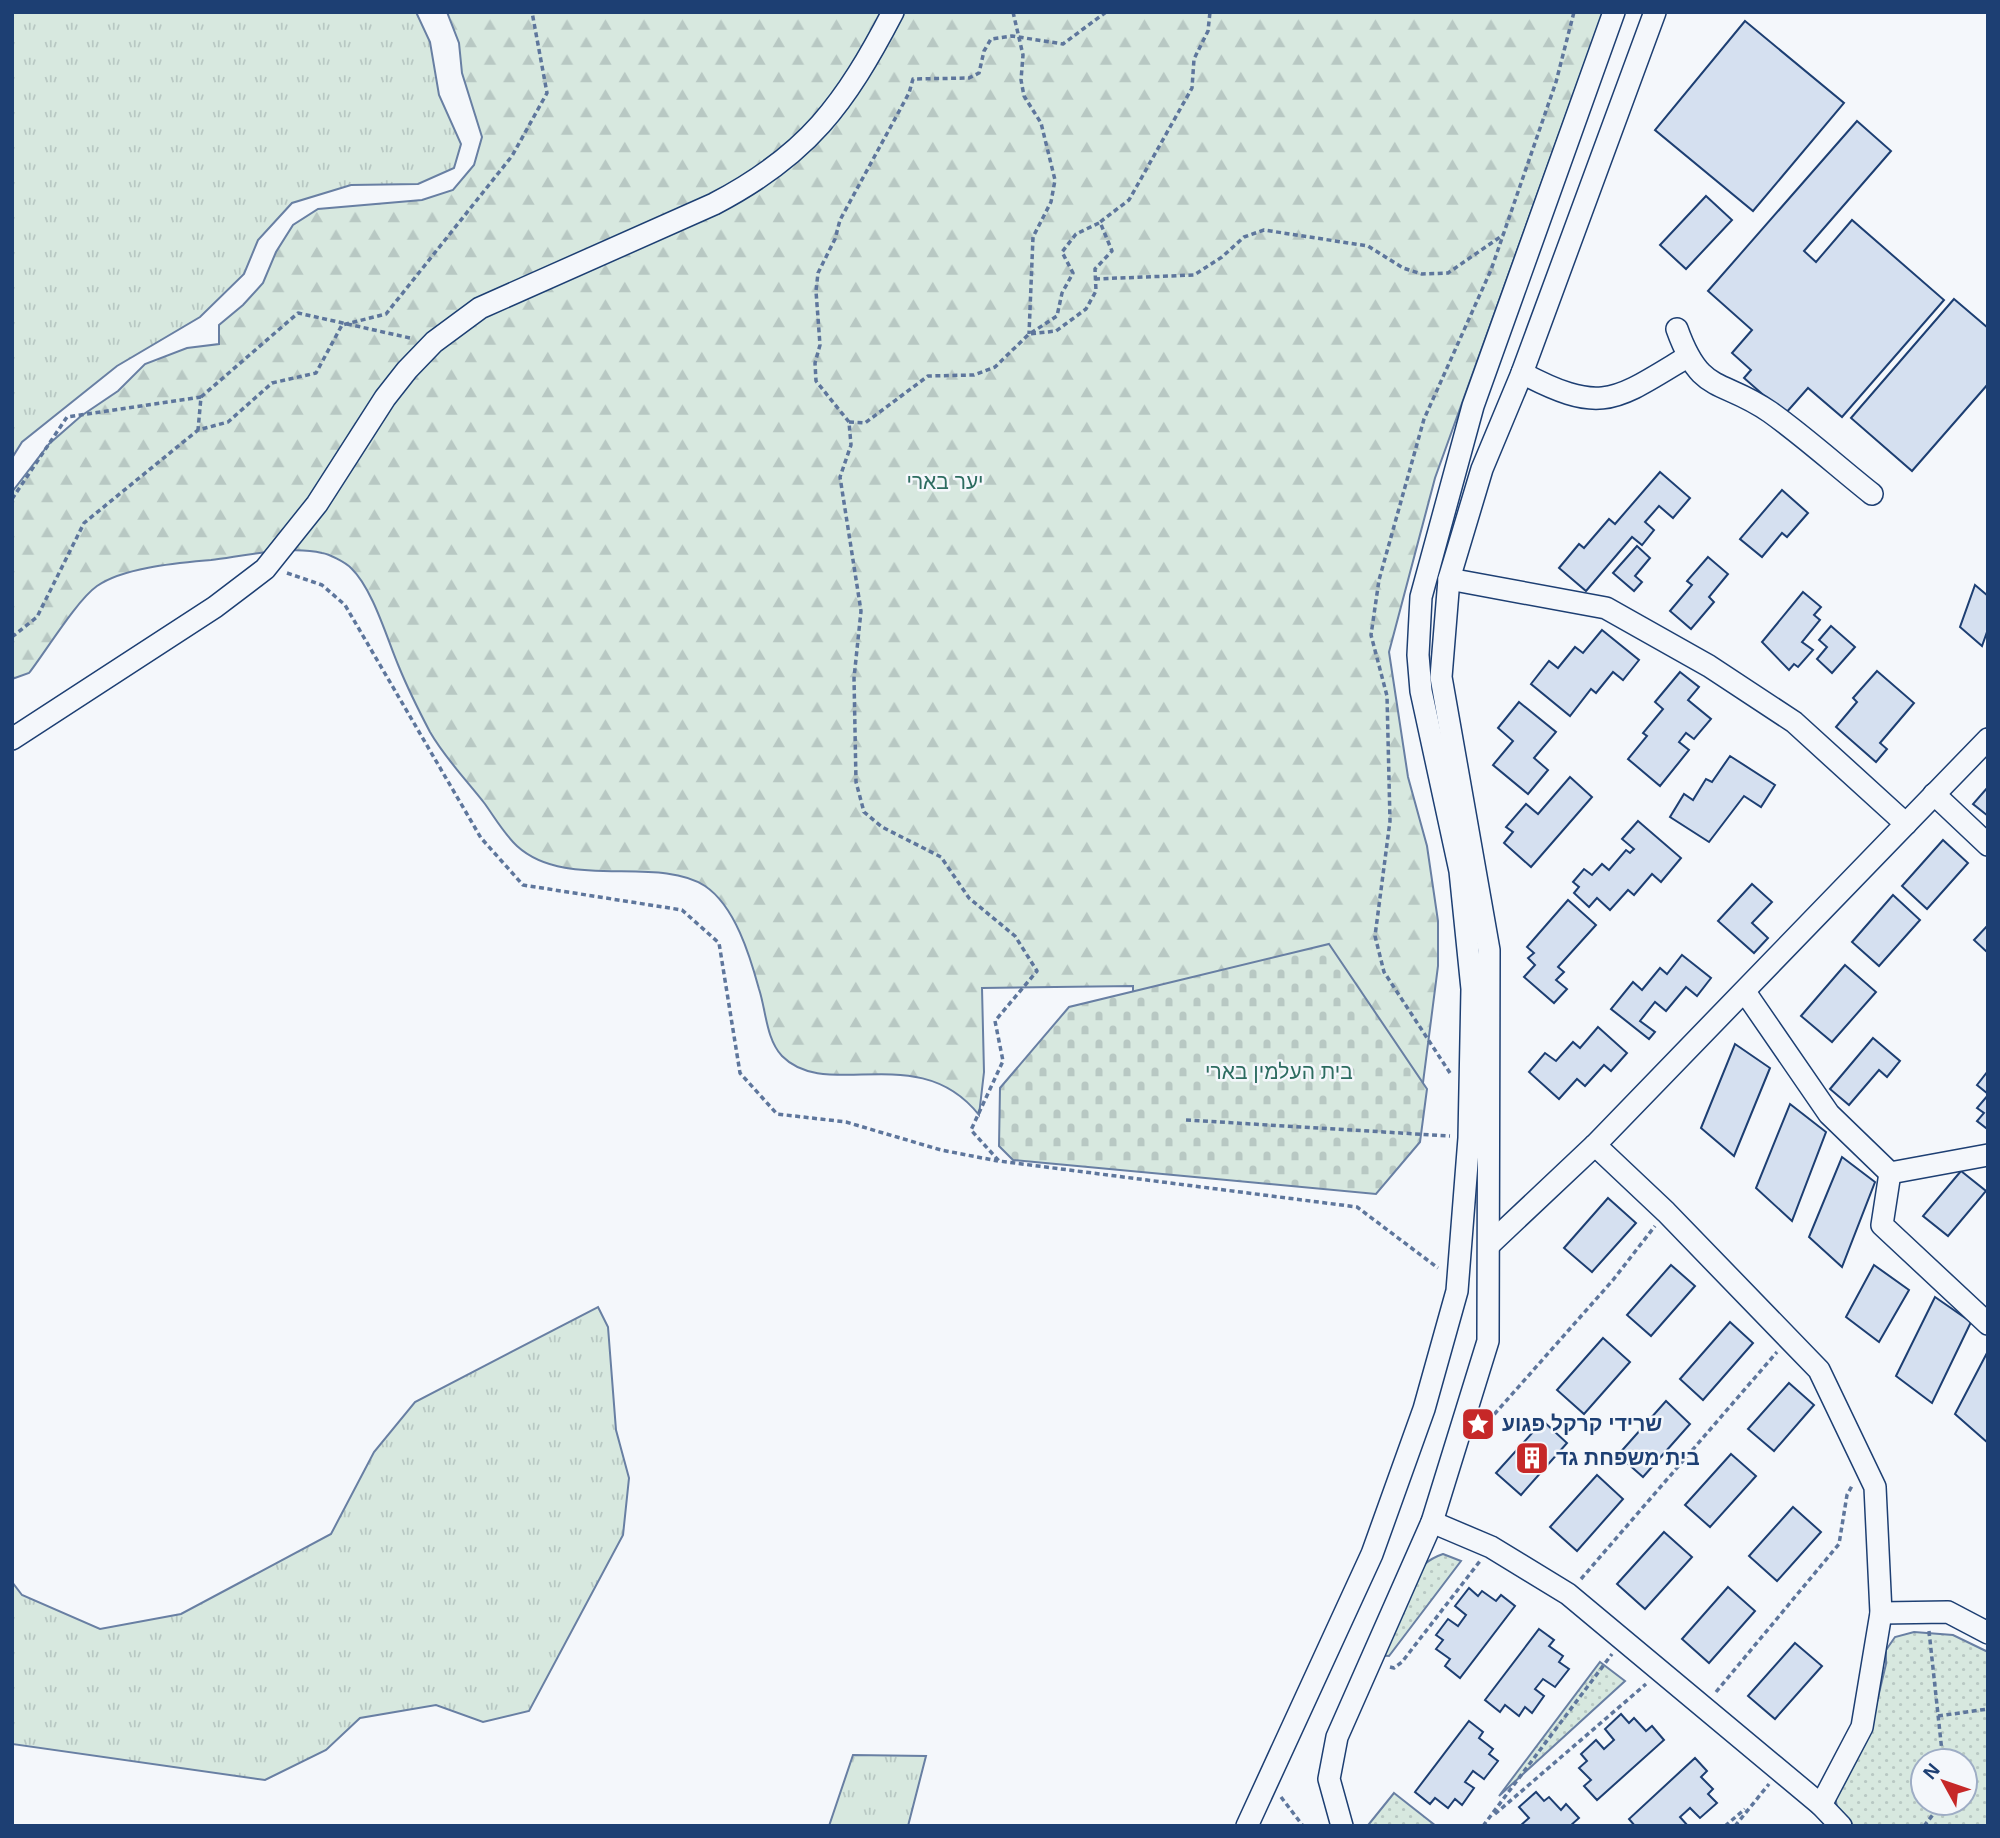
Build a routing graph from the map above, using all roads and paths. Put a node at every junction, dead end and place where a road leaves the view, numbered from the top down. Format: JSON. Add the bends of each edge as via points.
{"nodes":[{"id":1,"x":532,"y":12,"type":"edge"},
{"id":2,"x":893,"y":12,"type":"edge"},
{"id":3,"x":1013,"y":12,"type":"edge"},
{"id":4,"x":1107,"y":12,"type":"edge"},
{"id":5,"x":1210,"y":12,"type":"edge"},
{"id":6,"x":1614,"y":12,"type":"edge"},
{"id":7,"x":1655,"y":12,"type":"edge"},
{"id":8,"x":1020,"y":37,"type":"junction"},
{"id":9,"x":1100,"y":222,"type":"junction"},
{"id":10,"x":1504,"y":234,"type":"dead end"},
{"id":11,"x":1095,"y":279,"type":"junction"},
{"id":12,"x":341,"y":325,"type":"junction"},
{"id":13,"x":1677,"y":329,"type":"dead end"},
{"id":14,"x":1030,"y":334,"type":"junction"},
{"id":15,"x":435,"y":342,"type":"junction"},
{"id":16,"x":1687,"y":357,"type":"junction"},
{"id":17,"x":1522,"y":373,"type":"junction"},
{"id":18,"x":201,"y":397,"type":"junction"},
{"id":19,"x":849,"y":422,"type":"junction"},
{"id":20,"x":198,"y":430,"type":"junction"},
{"id":21,"x":1872,"y":494,"type":"dead end"},
{"id":22,"x":12,"y":499,"type":"edge"},
{"id":23,"x":265,"y":569,"type":"junction"},
{"id":24,"x":1449,"y":579,"type":"junction"},
{"id":25,"x":12,"y":637,"type":"edge"},
{"id":26,"x":1988,"y":739,"type":"edge"},
{"id":27,"x":12,"y":740,"type":"edge"},
{"id":28,"x":1934,"y":794,"type":"junction"},
{"id":29,"x":1906,"y":824,"type":"junction"},
{"id":30,"x":1988,"y":845,"type":"edge"},
{"id":31,"x":1745,"y":992,"type":"junction"},
{"id":32,"x":1186,"y":1120,"type":"dead end"},
{"id":33,"x":1469,"y":1138,"type":"junction"},
{"id":34,"x":1595,"y":1145,"type":"junction"},
{"id":35,"x":1988,"y":1155,"type":"edge"},
{"id":36,"x":999,"y":1161,"type":"junction"},
{"id":37,"x":1890,"y":1173,"type":"junction"},
{"id":38,"x":1666,"y":1212,"type":"junction"},
{"id":39,"x":1490,"y":1244,"type":"junction"},
{"id":40,"x":1458,"y":1291,"type":"junction"},
{"id":41,"x":1988,"y":1324,"type":"edge"},
{"id":42,"x":1788,"y":1338,"type":"junction"},
{"id":43,"x":1483,"y":1427,"type":"dead end"},
{"id":44,"x":1868,"y":1472,"type":"junction"},
{"id":45,"x":1432,"y":1522,"type":"junction"},
{"id":46,"x":1491,"y":1548,"type":"junction"},
{"id":47,"x":1568,"y":1594,"type":"junction"},
{"id":48,"x":1927,"y":1612,"type":"junction"},
{"id":49,"x":1881,"y":1613,"type":"junction"},
{"id":50,"x":1988,"y":1633,"type":"edge"},
{"id":51,"x":1624,"y":1639,"type":"junction"},
{"id":52,"x":1371,"y":1659,"type":"junction"},
{"id":53,"x":1661,"y":1671,"type":"junction"},
{"id":54,"x":1704,"y":1707,"type":"junction"},
{"id":55,"x":1988,"y":1709,"type":"edge"},
{"id":56,"x":1938,"y":1716,"type":"junction"},
{"id":57,"x":1941,"y":1747,"type":"edge"},
{"id":58,"x":1780,"y":1773,"type":"junction"},
{"id":59,"x":1266,"y":1779,"type":"junction"},
{"id":60,"x":1752,"y":1803,"type":"junction"},
{"id":61,"x":1821,"y":1805,"type":"junction"},
{"id":62,"x":1488,"y":1819,"type":"junction"},
{"id":63,"x":1247,"y":1826,"type":"edge"},
{"id":64,"x":1303,"y":1826,"type":"edge"},
{"id":65,"x":1342,"y":1826,"type":"edge"},
{"id":66,"x":1482,"y":1826,"type":"edge"},
{"id":67,"x":1725,"y":1826,"type":"edge"},
{"id":68,"x":1735,"y":1826,"type":"edge"},
{"id":69,"x":1841,"y":1826,"type":"edge"}],
"edges":[{"from":1,"to":12,"type":"path","via":[[547,93],[512,156],[386,314]]},
{"from":2,"to":15,"type":"street","via":[[839,105],[777,165],[714,204],[480,308]]},
{"from":3,"to":8,"type":"path"},
{"from":4,"to":8,"type":"path","via":[[1063,44]]},
{"from":5,"to":9,"type":"path","via":[[1208,31],[1194,59],[1192,88],[1129,200]]},
{"from":6,"to":33,"type":"street","via":[[1473,406],[1421,597],[1421,691],[1460,871],[1468,937],[1472,989]]},
{"from":7,"to":17,"type":"street"},
{"from":8,"to":14,"type":"path","via":[[1024,96],[1041,123],[1055,180],[1051,202],[1033,237]]},
{"from":8,"to":19,"type":"path","via":[[991,39],[979,73],[969,78],[912,79],[909,93],[840,220],[818,273],[820,345],[815,363],[816,381]]},
{"from":9,"to":11,"type":"path","via":[[1112,251],[1095,269]]},
{"from":9,"to":14,"type":"path","via":[[1076,234],[1062,252],[1073,273],[1057,316]]},
{"from":10,"to":11,"type":"path","via":[[1448,273],[1422,274],[1403,268],[1368,246],[1264,230],[1244,237],[1194,275]]},
{"from":11,"to":14,"type":"path","via":[[1096,290],[1086,309],[1056,331]]},
{"from":12,"to":15,"type":"path"},
{"from":12,"to":18,"type":"path","via":[[298,313]]},
{"from":12,"to":20,"type":"path","via":[[316,373],[272,383],[228,422]]},
{"from":13,"to":16,"type":"street"},
{"from":14,"to":19,"type":"path","via":[[995,366],[974,375],[928,376],[865,423]]},
{"from":15,"to":23,"type":"street","via":[[385,398],[317,504]]},
{"from":16,"to":17,"type":"street","via":[[1640,385],[1599,400],[1556,391]]},
{"from":16,"to":21,"type":"street","via":[[1709,382],[1768,410]]},
{"from":17,"to":24,"type":"street","via":[[1482,469]]},
{"from":18,"to":20,"type":"path"},
{"from":18,"to":22,"type":"path","via":[[66,417]]},
{"from":19,"to":36,"type":"path","via":[[851,445],[840,477],[861,611],[854,677],[856,782],[864,812],[882,828],[941,857],[969,898],[1015,936],[1037,971],[995,1021],[1003,1061],[971,1130]]},
{"from":20,"to":25,"type":"path","via":[[84,523],[37,617]]},
{"from":23,"to":27,"type":"street"},
{"from":23,"to":36,"type":"path","via":[[300,575],[322,585],[345,605],[481,838],[523,885],[682,910],[719,943],[740,1073],[777,1114],[846,1122],[941,1150]]},
{"from":24,"to":29,"type":"street","via":[[1606,608],[1709,666],[1794,722]]},
{"from":24,"to":39,"type":"street","via":[[1441,677],[1489,950]]},
{"from":26,"to":28,"type":"street"},
{"from":28,"to":29,"type":"street"},
{"from":28,"to":30,"type":"street"},
{"from":29,"to":31,"type":"street"},
{"from":31,"to":34,"type":"street"},
{"from":31,"to":37,"type":"street","via":[[1829,1114]]},
{"from":32,"to":33,"type":"path"},
{"from":33,"to":40,"type":"street"},
{"from":34,"to":38,"type":"street"},
{"from":34,"to":39,"type":"street"},
{"from":35,"to":37,"type":"street"},
{"from":36,"to":40,"type":"path","via":[[1357,1207],[1433,1262]]},
{"from":37,"to":41,"type":"street","via":[[1882,1225]]},
{"from":38,"to":42,"type":"street"},
{"from":38,"to":43,"type":"path","via":[[1613,1280]]},
{"from":39,"to":45,"type":"street","via":[[1488,1341]]},
{"from":40,"to":59,"type":"street","via":[[1424,1409],[1372,1554]]},
{"from":42,"to":44,"type":"street","via":[[1819,1370]]},
{"from":42,"to":47,"type":"path"},
{"from":44,"to":49,"type":"street","via":[[1875,1487]]},
{"from":44,"to":54,"type":"path","via":[[1854,1482],[1847,1495],[1839,1544]]},
{"from":45,"to":46,"type":"street"},
{"from":45,"to":52,"type":"street"},
{"from":46,"to":47,"type":"street"},
{"from":46,"to":52,"type":"path","via":[[1402,1662],[1394,1668]]},
{"from":47,"to":51,"type":"street"},
{"from":48,"to":49,"type":"street"},
{"from":48,"to":50,"type":"street","via":[[1948,1612]]},
{"from":48,"to":56,"type":"path"},
{"from":49,"to":61,"type":"street","via":[[1862,1727]]},
{"from":51,"to":53,"type":"street"},
{"from":51,"to":62,"type":"path"},
{"from":52,"to":65,"type":"street","via":[[1337,1737],[1329,1779]]},
{"from":53,"to":54,"type":"street"},
{"from":53,"to":62,"type":"path"},
{"from":54,"to":58,"type":"street"},
{"from":55,"to":56,"type":"path"},
{"from":56,"to":57,"type":"path"},
{"from":58,"to":60,"type":"path"},
{"from":58,"to":61,"type":"street"},
{"from":59,"to":63,"type":"street"},
{"from":59,"to":64,"type":"path"},
{"from":60,"to":67,"type":"path"},
{"from":60,"to":68,"type":"path"},
{"from":61,"to":69,"type":"street"},
{"from":62,"to":66,"type":"path"}]}
